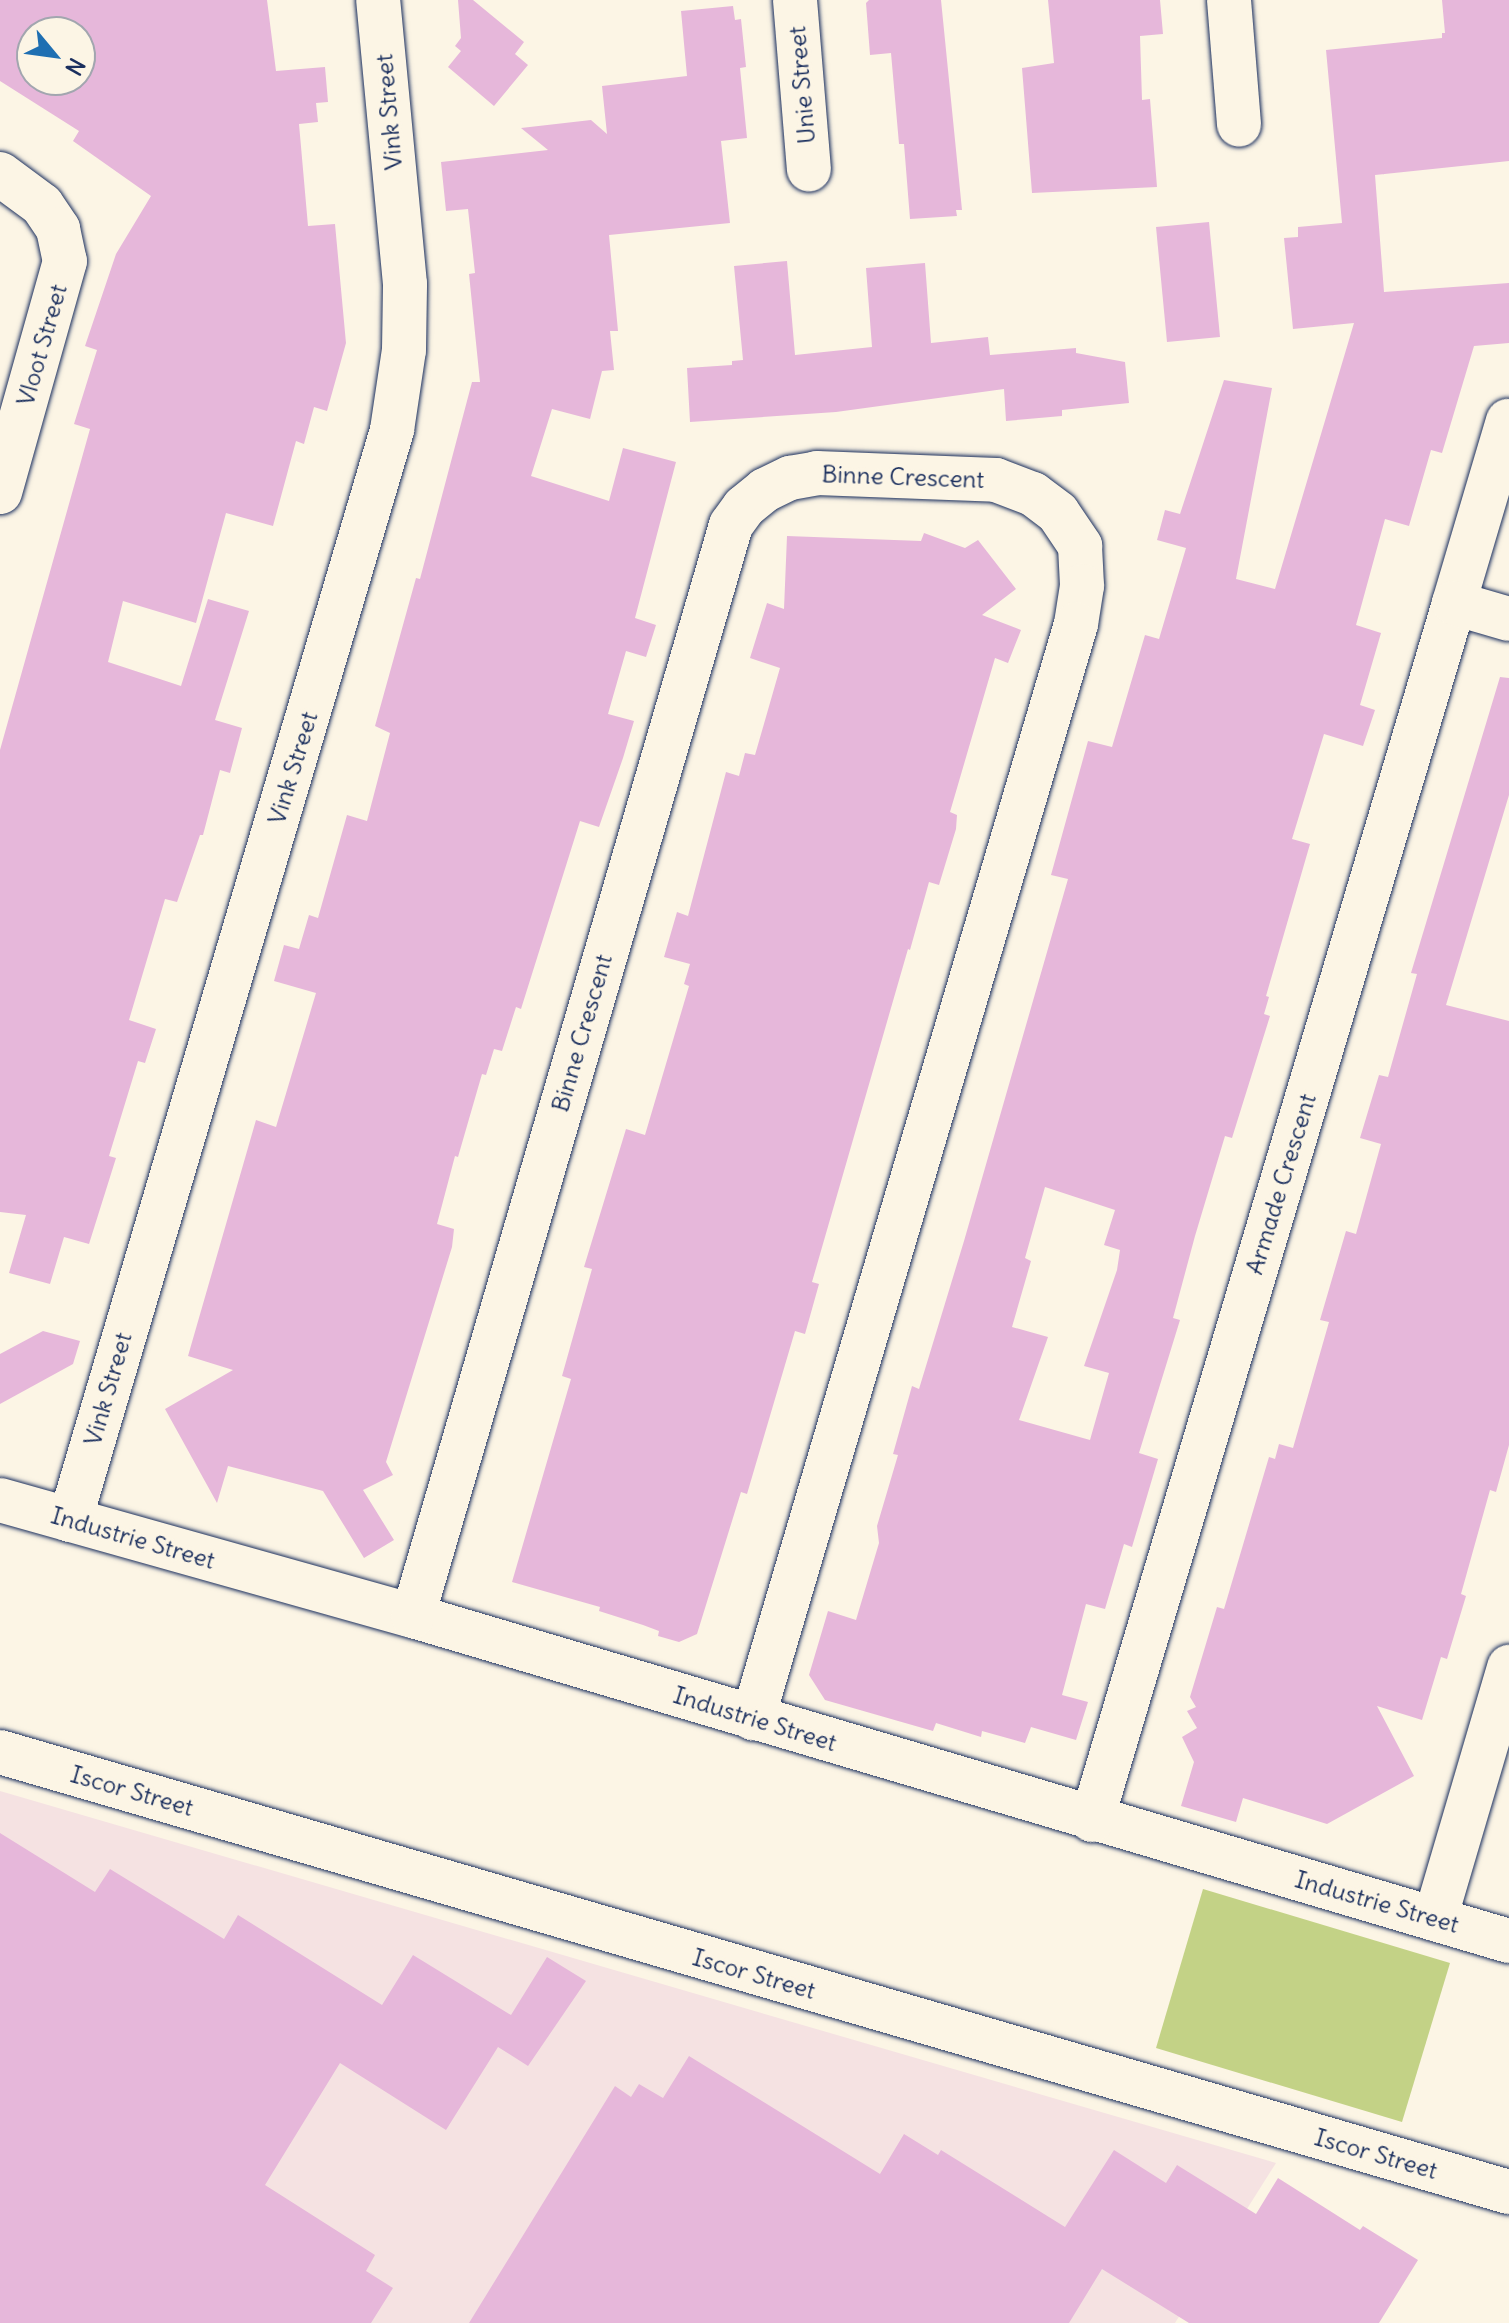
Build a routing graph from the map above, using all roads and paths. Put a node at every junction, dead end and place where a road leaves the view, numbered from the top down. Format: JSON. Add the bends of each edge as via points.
{"nodes":[{"id":1,"x":378,"y":0,"type":"edge"},
{"id":2,"x":795,"y":0,"type":"edge"},
{"id":3,"x":1229,"y":0,"type":"edge"},
{"id":4,"x":1239,"y":125,"type":"dead end"},
{"id":5,"x":809,"y":169,"type":"dead end"},
{"id":6,"x":0,"y":174,"type":"edge"},
{"id":7,"x":1508,"y":421,"type":"edge"},
{"id":8,"x":0,"y":492,"type":"edge"},
{"id":9,"x":1454,"y":603,"type":"junction"},
{"id":10,"x":1509,"y":619,"type":"edge"},
{"id":11,"x":0,"y":1500,"type":"edge"},
{"id":12,"x":70,"y":1520,"type":"junction"},
{"id":13,"x":413,"y":1616,"type":"junction"},
{"id":14,"x":1509,"y":1667,"type":"edge"},
{"id":15,"x":753,"y":1718,"type":"junction"},
{"id":16,"x":0,"y":1752,"type":"edge"},
{"id":17,"x":1092,"y":1820,"type":"junction"},
{"id":18,"x":1435,"y":1919,"type":"junction"},
{"id":19,"x":1509,"y":1941,"type":"edge"},
{"id":20,"x":1509,"y":2192,"type":"edge"}],
"edges":[{"from":1,"to":12,"type":"street","name":"Vink Street","via":[[405,284],[404,350],[392,430]]},
{"from":2,"to":5,"type":"street","name":"Unie Street"},
{"from":3,"to":4,"type":"street"},
{"from":6,"to":8,"type":"street","name":"Vloot Street","via":[[42,205],[58,229],[65,261]]},
{"from":7,"to":9,"type":"street","name":"Armade Crescent"},
{"from":9,"to":10,"type":"street"},
{"from":9,"to":17,"type":"street","name":"Armade Crescent"},
{"from":11,"to":12,"type":"street","name":"Industrie Street"},
{"from":12,"to":13,"type":"street","name":"Industrie Street"},
{"from":13,"to":15,"type":"street","name":"Industrie Street"},
{"from":13,"to":15,"type":"street","name":"Binne Crescent","via":[[731,525],[765,490],[817,473],[996,480],[1033,494],[1058,513],[1080,546],[1082,586],[1076,624]]},
{"from":14,"to":18,"type":"street"},
{"from":15,"to":17,"type":"street","name":"Industrie Street"},
{"from":16,"to":20,"type":"street","name":"Iscor Street"},
{"from":17,"to":18,"type":"street","name":"Industrie Street"},
{"from":18,"to":19,"type":"street","name":"Industrie Street"}]}
